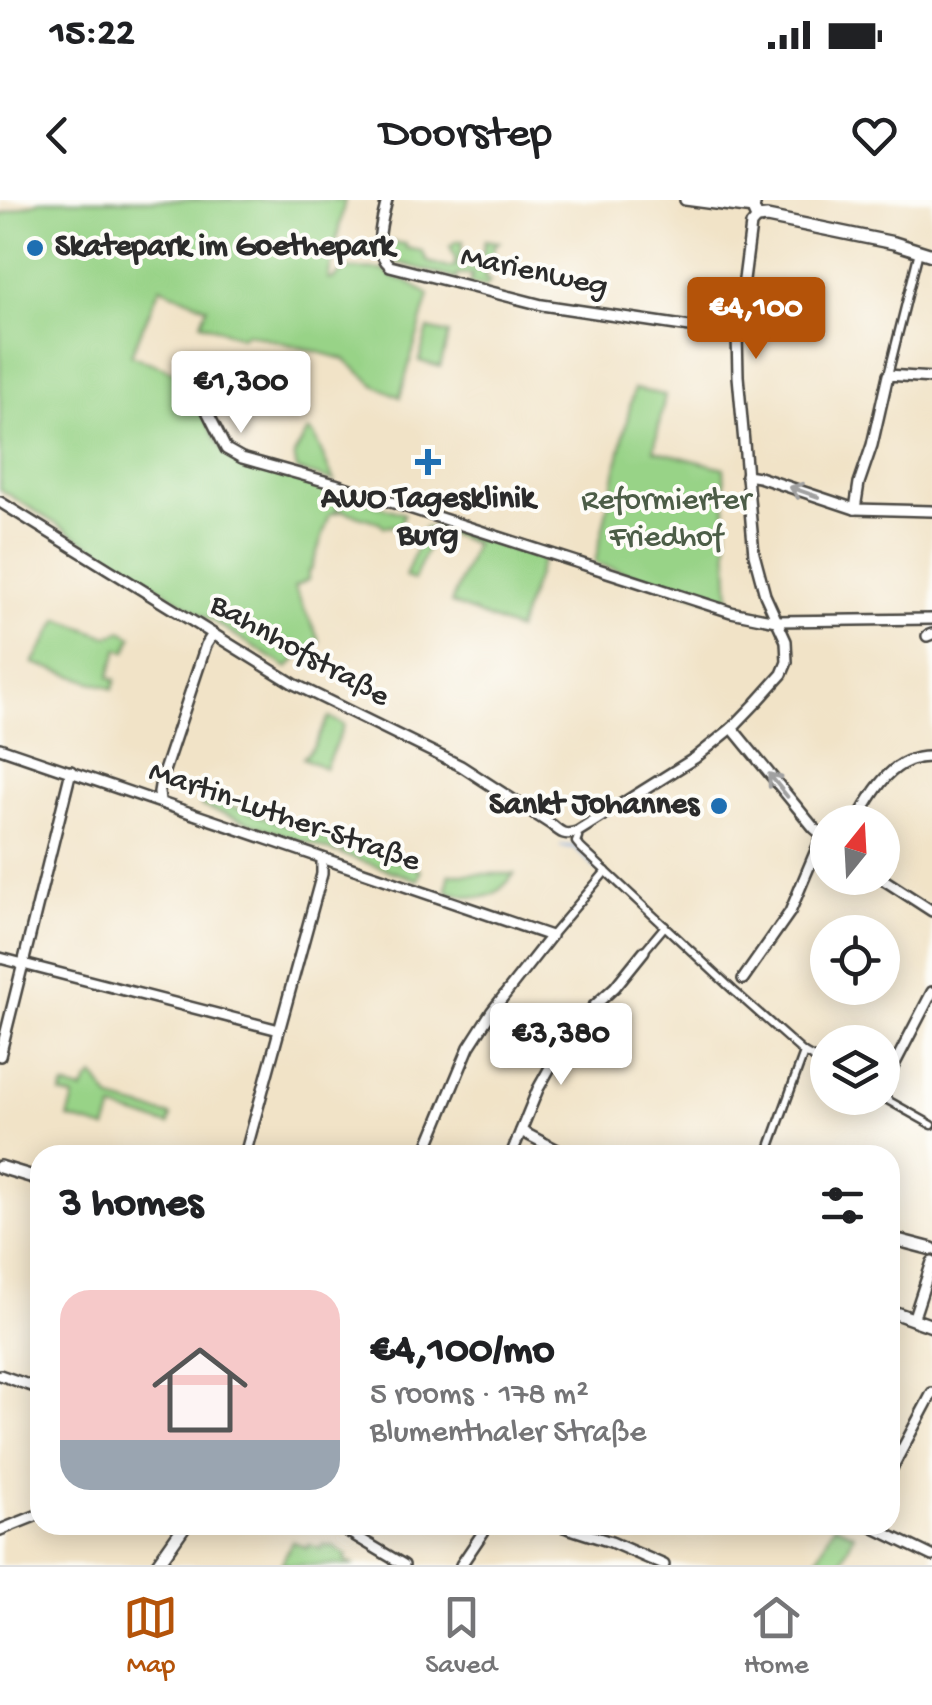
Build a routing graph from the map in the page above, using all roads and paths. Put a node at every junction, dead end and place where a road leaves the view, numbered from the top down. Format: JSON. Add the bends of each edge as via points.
{"nodes":[{"id":1,"x":387,"y":200,"type":"edge"},
{"id":2,"x":685,"y":200,"type":"edge"},
{"id":3,"x":755,"y":209,"type":"edge"},
{"id":4,"x":926,"y":253,"type":"edge"},
{"id":5,"x":737,"y":334,"type":"junction"},
{"id":6,"x":888,"y":376,"type":"junction"},
{"id":7,"x":932,"y":378,"type":"edge"},
{"id":8,"x":202,"y":401,"type":"dead end"},
{"id":9,"x":746,"y":475,"type":"junction"},
{"id":10,"x":0,"y":502,"type":"edge"},
{"id":11,"x":855,"y":509,"type":"junction"},
{"id":12,"x":932,"y":511,"type":"edge"},
{"id":13,"x":932,"y":619,"type":"edge"},
{"id":14,"x":776,"y":620,"type":"junction"},
{"id":15,"x":213,"y":634,"type":"junction"},
{"id":16,"x":732,"y":728,"type":"junction"},
{"id":17,"x":0,"y":748,"type":"edge"},
{"id":18,"x":932,"y":757,"type":"edge"},
{"id":19,"x":71,"y":772,"type":"junction"},
{"id":20,"x":160,"y":801,"type":"junction"},
{"id":21,"x":866,"y":805,"type":"edge"},
{"id":22,"x":810,"y":820,"type":"edge"},
{"id":23,"x":577,"y":834,"type":"junction"},
{"id":24,"x":322,"y":858,"type":"junction"},
{"id":25,"x":810,"y":870,"type":"edge"},
{"id":26,"x":606,"y":871,"type":"junction"},
{"id":27,"x":900,"y":890,"type":"edge"},
{"id":28,"x":932,"y":911,"type":"edge"},
{"id":29,"x":664,"y":926,"type":"junction"},
{"id":30,"x":552,"y":936,"type":"junction"},
{"id":31,"x":644,"y":951,"type":"joint"},
{"id":32,"x":0,"y":958,"type":"edge"},
{"id":33,"x":23,"y":964,"type":"junction"},
{"id":34,"x":743,"y":978,"type":"joint"},
{"id":35,"x":733,"y":990,"type":"junction"},
{"id":36,"x":932,"y":992,"type":"edge"},
{"id":37,"x":279,"y":1030,"type":"junction"},
{"id":38,"x":804,"y":1053,"type":"junction"},
{"id":39,"x":900,"y":1055,"type":"edge"},
{"id":40,"x":0,"y":1056,"type":"edge"},
{"id":41,"x":810,"y":1056,"type":"edge"},
{"id":42,"x":900,"y":1106,"type":"edge"},
{"id":43,"x":932,"y":1125,"type":"edge"},
{"id":44,"x":521,"y":1132,"type":"junction"},
{"id":45,"x":248,"y":1145,"type":"edge"},
{"id":46,"x":428,"y":1145,"type":"edge"},
{"id":47,"x":515,"y":1145,"type":"edge"},
{"id":48,"x":546,"y":1145,"type":"edge"},
{"id":49,"x":771,"y":1145,"type":"edge"},
{"id":50,"x":0,"y":1167,"type":"edge"},
{"id":51,"x":30,"y":1175,"type":"edge"},
{"id":52,"x":900,"y":1241,"type":"edge"},
{"id":53,"x":932,"y":1249,"type":"edge"},
{"id":54,"x":932,"y":1262,"type":"edge"},
{"id":55,"x":900,"y":1315,"type":"edge"},
{"id":56,"x":913,"y":1320,"type":"junction"},
{"id":57,"x":932,"y":1326,"type":"edge"},
{"id":58,"x":0,"y":1375,"type":"edge"},
{"id":59,"x":30,"y":1386,"type":"edge"},
{"id":60,"x":932,"y":1393,"type":"edge"},
{"id":61,"x":900,"y":1453,"type":"edge"},
{"id":62,"x":30,"y":1518,"type":"edge"},
{"id":63,"x":0,"y":1530,"type":"edge"},
{"id":64,"x":178,"y":1535,"type":"edge"},
{"id":65,"x":354,"y":1535,"type":"edge"},
{"id":66,"x":481,"y":1535,"type":"edge"},
{"id":67,"x":589,"y":1535,"type":"edge"},
{"id":68,"x":889,"y":1535,"type":"edge"},
{"id":69,"x":932,"y":1556,"type":"edge"},
{"id":70,"x":158,"y":1565,"type":"edge"},
{"id":71,"x":404,"y":1565,"type":"edge"},
{"id":72,"x":460,"y":1565,"type":"edge"},
{"id":73,"x":664,"y":1565,"type":"edge"}],
"edges":[{"from":1,"to":5,"type":"street","name":"Marienweg","via":[[380,250],[390,266],[542,305]]},
{"from":2,"to":3,"type":"street"},
{"from":3,"to":4,"type":"street"},
{"from":3,"to":5,"type":"street"},
{"from":4,"to":6,"type":"street"},
{"from":5,"to":9,"type":"street"},
{"from":6,"to":7,"type":"street"},
{"from":6,"to":11,"type":"street"},
{"from":8,"to":14,"type":"street","via":[[226,449],[242,458],[735,613]]},
{"from":11,"to":9,"type":"street","one_way":true},
{"from":9,"to":14,"type":"street","via":[[754,554]]},
{"from":10,"to":15,"type":"street","name":"Bahnhofstraße"},
{"from":11,"to":12,"type":"street"},
{"from":13,"to":14,"type":"street"},
{"from":14,"to":16,"type":"street","via":[[787,648],[785,667]]},
{"from":15,"to":20,"type":"street","via":[[161,780]]},
{"from":15,"to":23,"type":"street","name":"Bahnhofstraße","via":[[312,694],[461,766],[560,832]]},
{"from":22,"to":16,"type":"street","one_way":true},
{"from":16,"to":23,"type":"street"},
{"from":17,"to":19,"type":"street","name":"Martin-Luther-Straße"},
{"from":18,"to":21,"type":"street","via":[[916,756],[886,776]]},
{"from":19,"to":20,"type":"street","name":"Martin-Luther-Straße"},
{"from":19,"to":33,"type":"street"},
{"from":20,"to":24,"type":"street","name":"Martin-Luther-Straße"},
{"from":23,"to":26,"type":"street","via":[[576,842]]},
{"from":24,"to":30,"type":"street","name":"Martin-Luther-Straße"},
{"from":24,"to":37,"type":"street"},
{"from":25,"to":34,"type":"street","via":[[790,912]]},
{"from":26,"to":29,"type":"street"},
{"from":26,"to":30,"type":"street"},
{"from":27,"to":28,"type":"street"},
{"from":29,"to":31,"type":"street"},
{"from":29,"to":35,"type":"street"},
{"from":30,"to":46,"type":"street","via":[[469,1047]]},
{"from":31,"to":44,"type":"street","via":[[562,1046]]},
{"from":32,"to":33,"type":"street"},
{"from":33,"to":37,"type":"street"},
{"from":33,"to":40,"type":"street"},
{"from":34,"to":35,"type":"street"},
{"from":35,"to":38,"type":"street"},
{"from":36,"to":39,"type":"street"},
{"from":37,"to":45,"type":"street"},
{"from":38,"to":41,"type":"street"},
{"from":38,"to":49,"type":"street"},
{"from":42,"to":43,"type":"street"},
{"from":44,"to":47,"type":"street"},
{"from":44,"to":48,"type":"street"},
{"from":50,"to":51,"type":"street"},
{"from":52,"to":53,"type":"street"},
{"from":54,"to":56,"type":"street"},
{"from":55,"to":56,"type":"street"},
{"from":56,"to":57,"type":"street"},
{"from":58,"to":59,"type":"street"},
{"from":60,"to":61,"type":"street"},
{"from":62,"to":63,"type":"street"},
{"from":64,"to":70,"type":"street"},
{"from":65,"to":71,"type":"street"},
{"from":66,"to":72,"type":"street"},
{"from":67,"to":73,"type":"street"},
{"from":68,"to":69,"type":"street"}]}
